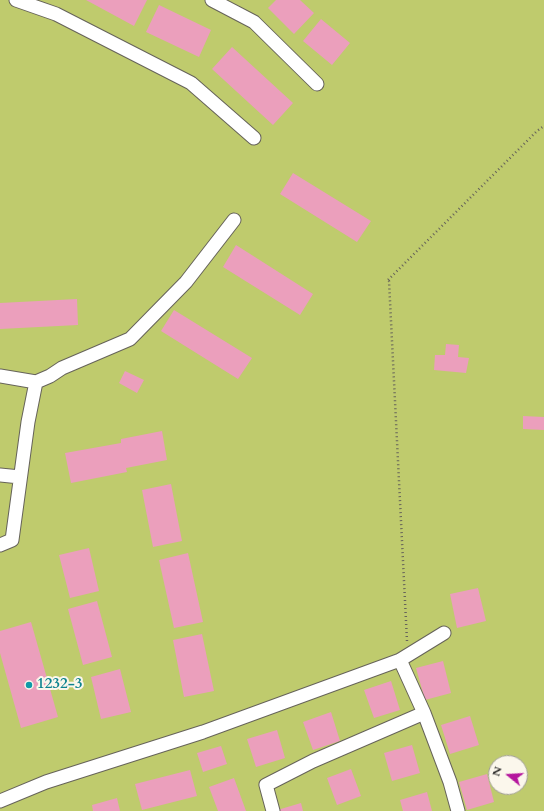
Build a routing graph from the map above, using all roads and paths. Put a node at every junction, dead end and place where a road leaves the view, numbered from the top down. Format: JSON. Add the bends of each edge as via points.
{"nodes":[{"id":1,"x":16,"y":0,"type":"edge"},
{"id":2,"x":212,"y":0,"type":"edge"},
{"id":3,"x":316,"y":84,"type":"dead end"},
{"id":4,"x":544,"y":126,"type":"edge"},
{"id":5,"x":254,"y":138,"type":"dead end"},
{"id":6,"x":234,"y":220,"type":"dead end"},
{"id":7,"x":0,"y":376,"type":"edge"},
{"id":8,"x":36,"y":382,"type":"junction"},
{"id":9,"x":0,"y":475,"type":"edge"},
{"id":10,"x":20,"y":477,"type":"junction"},
{"id":11,"x":0,"y":545,"type":"edge"},
{"id":12,"x":444,"y":633,"type":"dead end"},
{"id":13,"x":403,"y":658,"type":"junction"},
{"id":14,"x":424,"y":713,"type":"junction"},
{"id":15,"x":0,"y":801,"type":"edge"},
{"id":16,"x":273,"y":811,"type":"edge"},
{"id":17,"x":458,"y":811,"type":"edge"}],
"edges":[{"from":1,"to":5,"type":"street","via":[[56,14],[191,83]]},
{"from":2,"to":3,"type":"street","via":[[254,22]]},
{"from":4,"to":13,"type":"path","via":[[387,281]]},
{"from":6,"to":8,"type":"street","via":[[186,282],[130,339]]},
{"from":7,"to":8,"type":"street"},
{"from":8,"to":10,"type":"street"},
{"from":9,"to":10,"type":"street"},
{"from":10,"to":11,"type":"street","via":[[12,540]]},
{"from":12,"to":13,"type":"street"},
{"from":13,"to":14,"type":"street"},
{"from":13,"to":15,"type":"street","via":[[203,732],[46,782]]},
{"from":14,"to":16,"type":"street","via":[[313,761],[266,785]]},
{"from":14,"to":17,"type":"street"}]}
